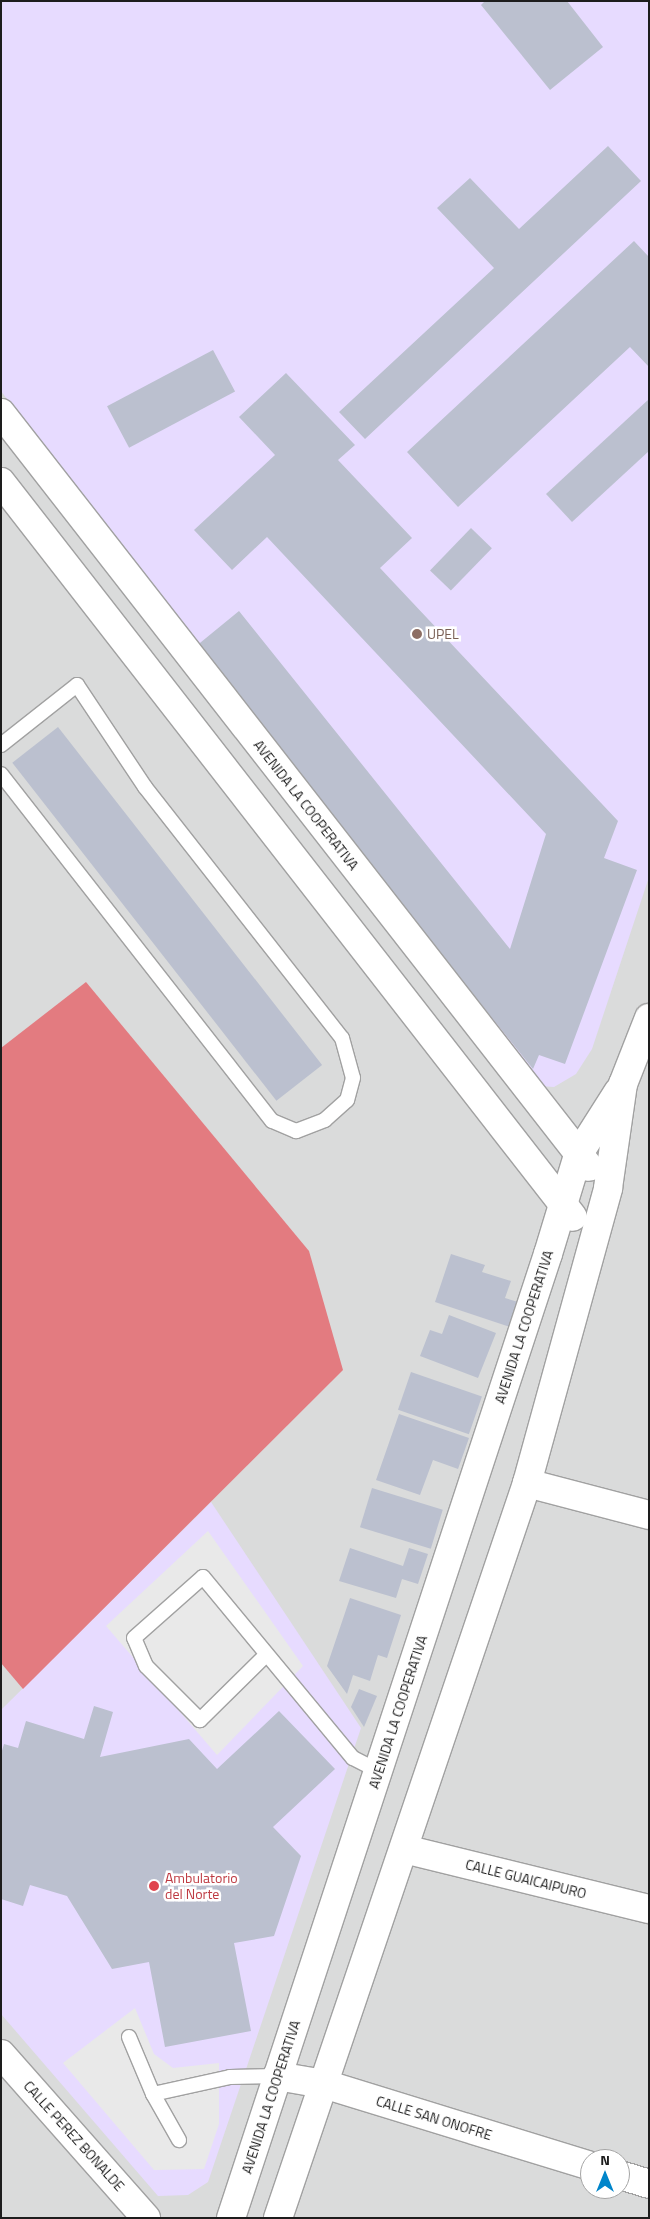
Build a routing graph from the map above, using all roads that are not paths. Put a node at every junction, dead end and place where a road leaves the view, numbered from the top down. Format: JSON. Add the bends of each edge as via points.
{"nodes":[{"id":1,"x":1,"y":413,"type":"edge"},
{"id":2,"x":1,"y":482,"type":"edge"},
{"id":3,"x":1,"y":745,"type":"edge"},
{"id":4,"x":1,"y":774,"type":"edge"},
{"id":5,"x":649,"y":1018,"type":"edge"},
{"id":6,"x":623,"y":1084,"type":"junction"},
{"id":7,"x":578,"y":1155,"type":"junction"},
{"id":8,"x":608,"y":1188,"type":"junction"},
{"id":9,"x":564,"y":1206,"type":"junction"},
{"id":10,"x":593,"y":1240,"type":"junction"},
{"id":11,"x":527,"y":1483,"type":"junction"},
{"id":12,"x":649,"y":1515,"type":"edge"},
{"id":13,"x":266,"y":1655,"type":"junction"},
{"id":14,"x":378,"y":1771,"type":"junction"},
{"id":15,"x":404,"y":1849,"type":"junction"},
{"id":16,"x":649,"y":1909,"type":"edge"},
{"id":17,"x":129,"y":2037,"type":"dead end"},
{"id":18,"x":1,"y":2054,"type":"edge"},
{"id":19,"x":278,"y":2076,"type":"junction"},
{"id":20,"x":324,"y":2084,"type":"junction"},
{"id":21,"x":153,"y":2094,"type":"junction"},
{"id":22,"x":179,"y":2140,"type":"dead end"},
{"id":23,"x":580,"y":2163,"type":"edge"},
{"id":24,"x":630,"y":2178,"type":"edge"},
{"id":25,"x":649,"y":2184,"type":"edge"},
{"id":26,"x":146,"y":2218,"type":"edge"},
{"id":27,"x":231,"y":2218,"type":"edge"},
{"id":28,"x":278,"y":2218,"type":"edge"}],
"edges":[{"from":1,"to":7,"type":"street","name":"AVENIDA LA COOPERATIVA"},
{"from":2,"to":9,"type":"street"},
{"from":3,"to":4,"type":"lane","via":[[77,685],[145,787],[342,1038],[353,1078],[347,1100],[326,1120],[296,1131],[272,1122]]},
{"from":5,"to":6,"type":"street"},
{"from":6,"to":7,"type":"street"},
{"from":6,"to":8,"type":"street"},
{"from":7,"to":8,"type":"street"},
{"from":7,"to":9,"type":"street","name":"AVENIDA LA COOPERATIVA"},
{"from":8,"to":10,"type":"street"},
{"from":9,"to":10,"type":"street"},
{"from":9,"to":14,"type":"street","name":"AVENIDA LA COOPERATIVA"},
{"from":10,"to":11,"type":"street"},
{"from":11,"to":12,"type":"street"},
{"from":11,"to":15,"type":"street"},
{"from":13,"to":13,"type":"lane","via":[[203,1577],[134,1638],[146,1666],[200,1720]]},
{"from":13,"to":14,"type":"lane","via":[[353,1758]]},
{"from":14,"to":19,"type":"street","name":"AVENIDA LA COOPERATIVA"},
{"from":15,"to":16,"type":"street","name":"CALLE GUAICAIPURO"},
{"from":15,"to":20,"type":"street"},
{"from":17,"to":21,"type":"lane"},
{"from":18,"to":26,"type":"street","name":"CALLE PEREZ BONALDE"},
{"from":19,"to":20,"type":"street","name":"CALLE SAN ONOFRE"},
{"from":19,"to":21,"type":"lane","via":[[230,2077]]},
{"from":19,"to":27,"type":"street","name":"AVENIDA LA COOPERATIVA"},
{"from":20,"to":23,"type":"street","name":"CALLE SAN ONOFRE"},
{"from":20,"to":28,"type":"street"},
{"from":21,"to":22,"type":"lane"},
{"from":24,"to":25,"type":"street"}]}
